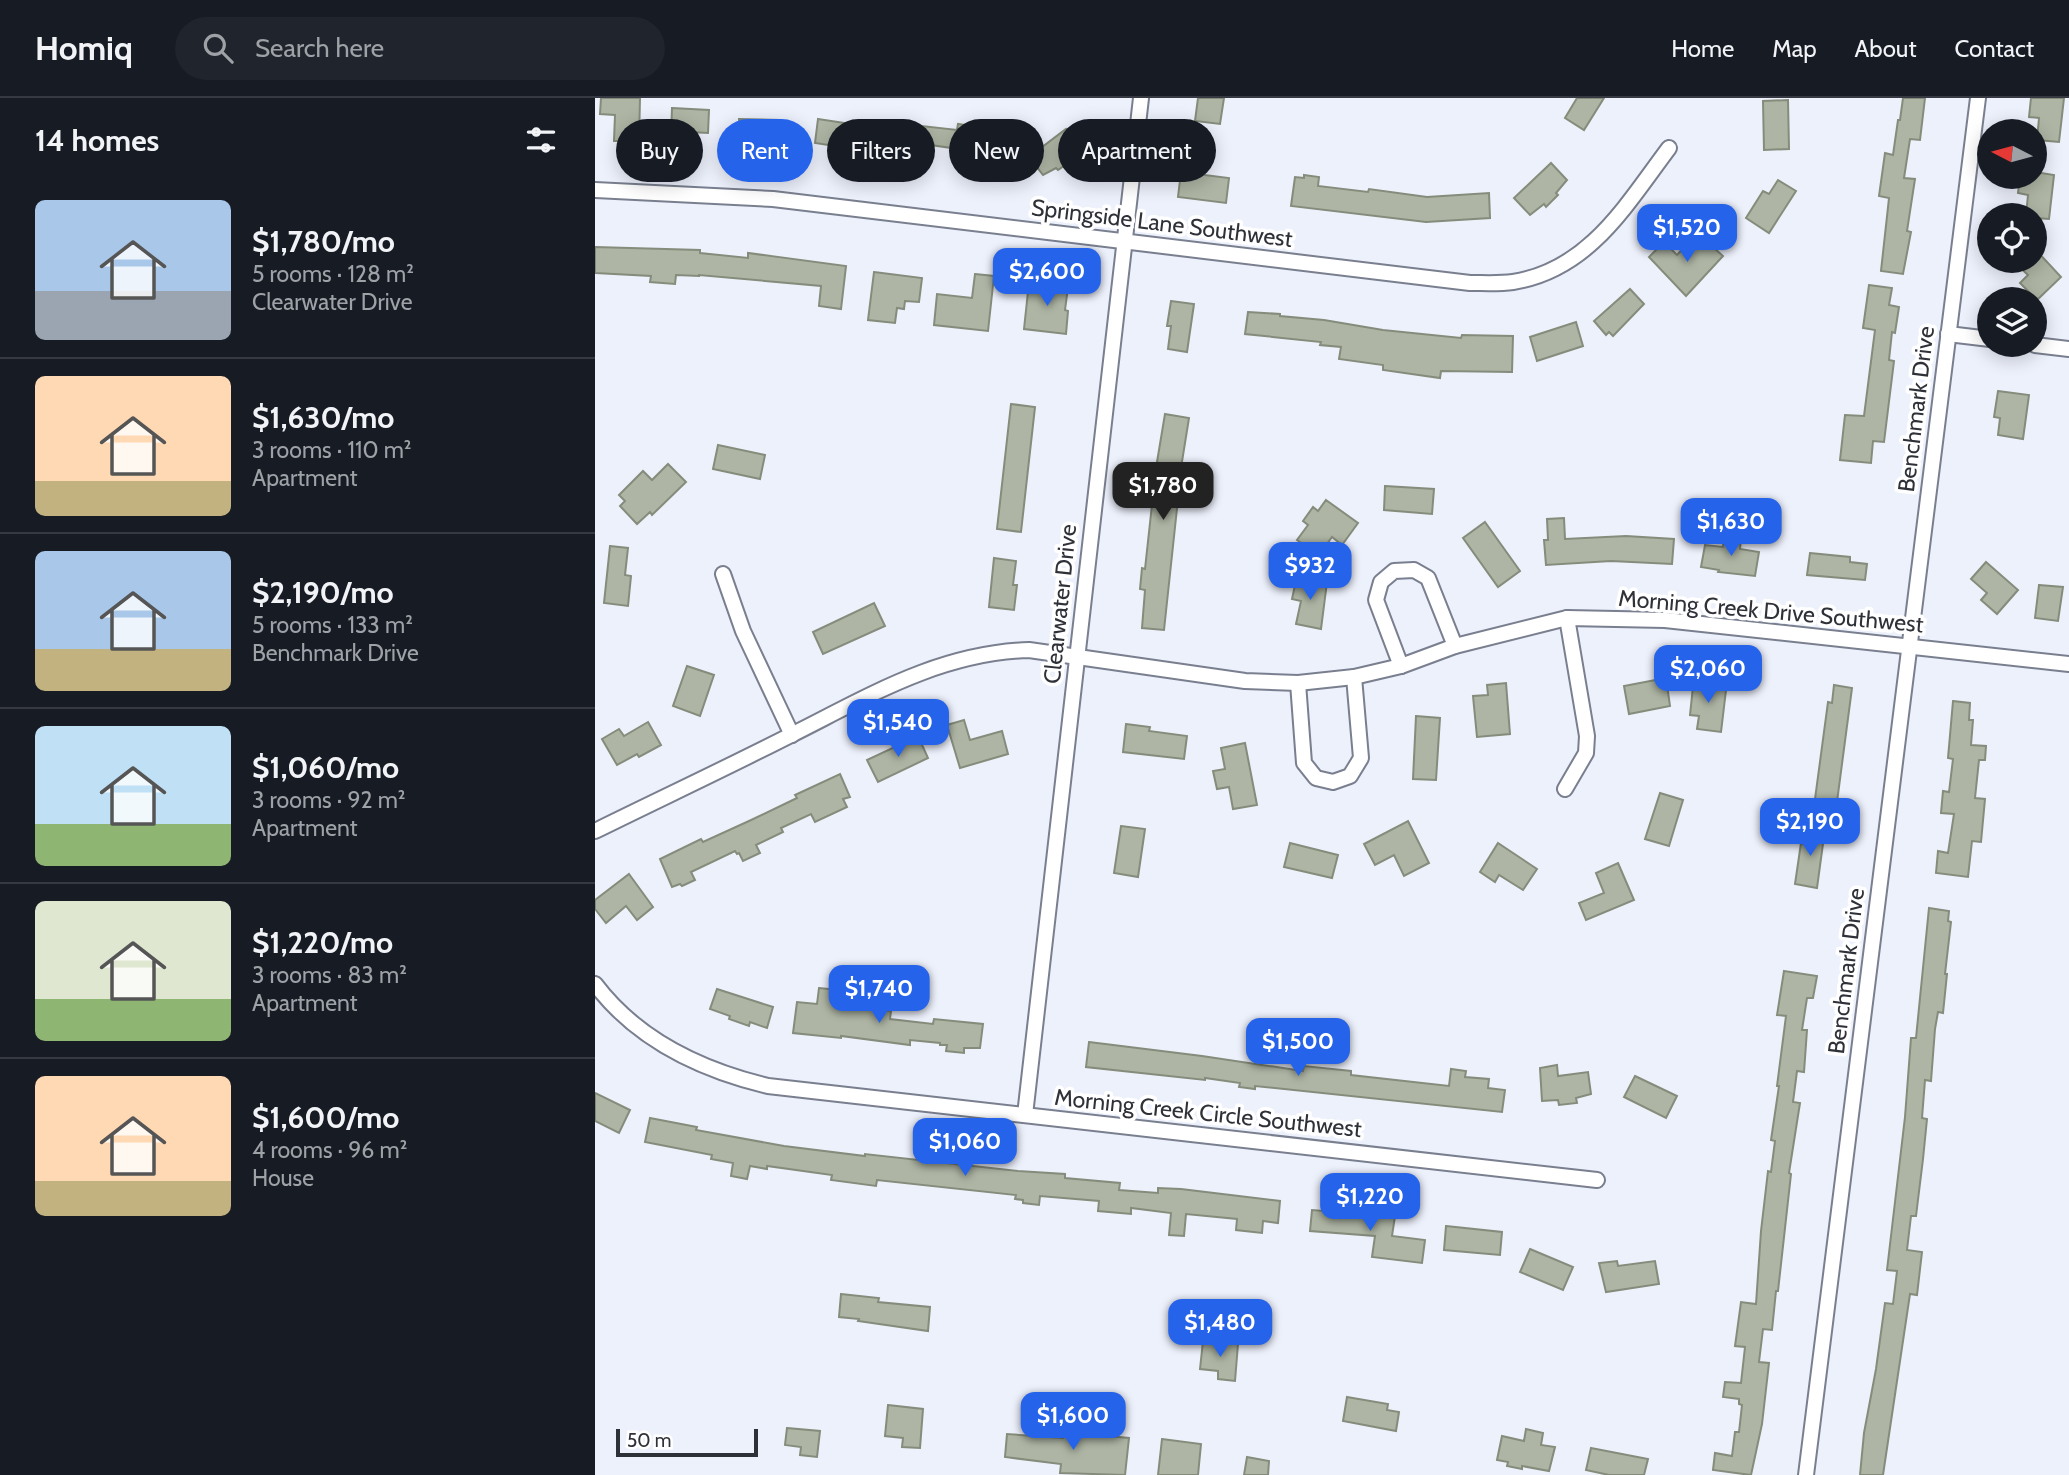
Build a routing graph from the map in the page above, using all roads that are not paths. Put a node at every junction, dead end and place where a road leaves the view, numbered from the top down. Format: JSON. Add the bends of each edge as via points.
{"nodes":[{"id":1,"x":1141,"y":98,"type":"edge"},
{"id":2,"x":1978,"y":98,"type":"edge"},
{"id":3,"x":1669,"y":149,"type":"dead end"},
{"id":4,"x":595,"y":190,"type":"edge"},
{"id":5,"x":1124,"y":241,"type":"junction"},
{"id":6,"x":1948,"y":334,"type":"junction"},
{"id":7,"x":1977,"y":337,"type":"edge"},
{"id":8,"x":2047,"y":346,"type":"edge"},
{"id":9,"x":2069,"y":349,"type":"edge"},
{"id":10,"x":723,"y":574,"type":"dead end"},
{"id":11,"x":1567,"y":618,"type":"junction"},
{"id":12,"x":1455,"y":646,"type":"junction"},
{"id":13,"x":1909,"y":646,"type":"junction"},
{"id":14,"x":1077,"y":658,"type":"junction"},
{"id":15,"x":2069,"y":664,"type":"edge"},
{"id":16,"x":1401,"y":666,"type":"junction"},
{"id":17,"x":1354,"y":677,"type":"junction"},
{"id":18,"x":1298,"y":683,"type":"junction"},
{"id":19,"x":792,"y":735,"type":"junction"},
{"id":20,"x":1565,"y":789,"type":"dead end"},
{"id":21,"x":595,"y":831,"type":"edge"},
{"id":22,"x":595,"y":984,"type":"edge"},
{"id":23,"x":1025,"y":1115,"type":"junction"},
{"id":24,"x":1597,"y":1180,"type":"dead end"},
{"id":25,"x":1806,"y":1475,"type":"edge"}],
"edges":[{"from":1,"to":5,"type":"street","name":"Clearwater Drive"},
{"from":2,"to":6,"type":"street","name":"Benchmark Drive"},
{"from":3,"to":5,"type":"street","name":"Springside Lane Southwest","via":[[1589,248],[1554,270],[1513,282],[1469,283]]},
{"from":4,"to":5,"type":"street","name":"Springside Lane Southwest","via":[[773,199]]},
{"from":5,"to":14,"type":"street","name":"Clearwater Drive"},
{"from":6,"to":7,"type":"street"},
{"from":6,"to":13,"type":"street","name":"Benchmark Drive"},
{"from":8,"to":9,"type":"street"},
{"from":10,"to":19,"type":"street","via":[[743,632]]},
{"from":11,"to":12,"type":"street","name":"Morning Creek Drive Southwest"},
{"from":11,"to":13,"type":"street","name":"Morning Creek Drive Southwest","via":[[1665,620]]},
{"from":11,"to":20,"type":"street","via":[[1587,736],[1586,753]]},
{"from":12,"to":16,"type":"street","name":"Morning Creek Drive Southwest"},
{"from":12,"to":16,"type":"street","via":[[1428,578],[1414,570],[1394,571],[1381,582],[1376,600]]},
{"from":13,"to":15,"type":"street","name":"Morning Creek Drive Southwest"},
{"from":13,"to":25,"type":"street","name":"Benchmark Drive"},
{"from":14,"to":18,"type":"street","name":"Morning Creek Drive Southwest","via":[[1245,681]]},
{"from":14,"to":19,"type":"street","name":"Morning Creek Drive Southwest","via":[[1029,650],[972,656],[889,685]]},
{"from":14,"to":23,"type":"street","name":"Clearwater Drive"},
{"from":16,"to":17,"type":"street","name":"Morning Creek Drive Southwest"},
{"from":17,"to":18,"type":"street","name":"Morning Creek Drive Southwest"},
{"from":17,"to":18,"type":"street","via":[[1361,758],[1350,776],[1333,782],[1316,778],[1304,763]]},
{"from":19,"to":21,"type":"street","name":"Morning Creek Drive Southwest"},
{"from":22,"to":23,"type":"street","name":"Morning Creek Circle Southwest","via":[[645,1033],[692,1062],[729,1076],[768,1086]]},
{"from":23,"to":24,"type":"street","name":"Morning Creek Circle Southwest"}]}
